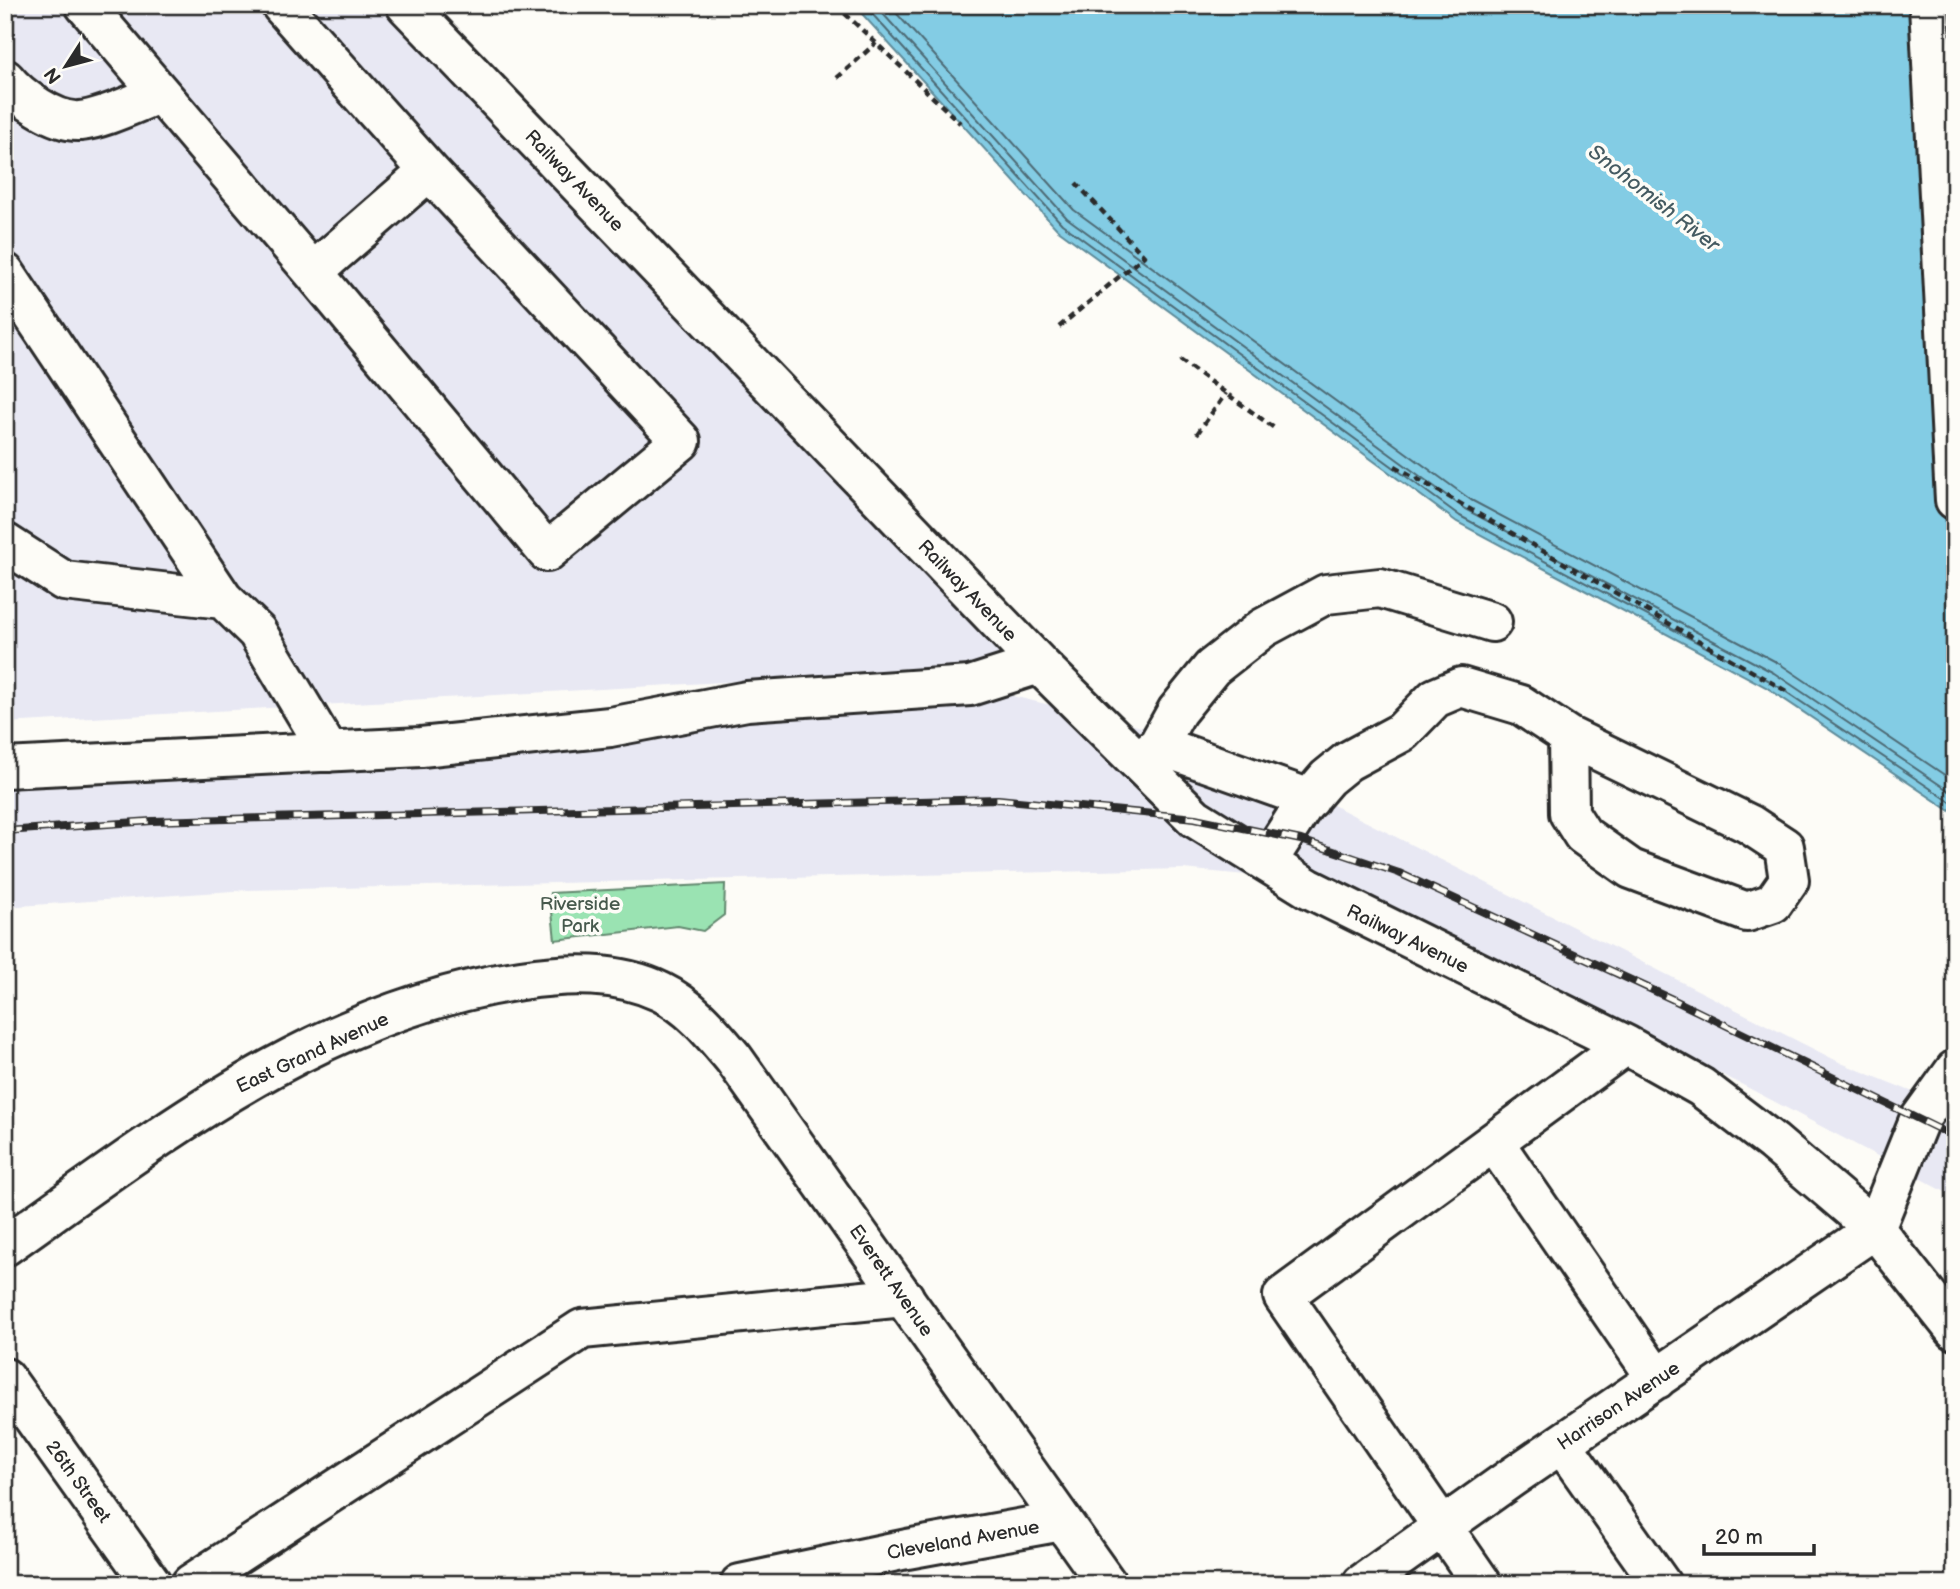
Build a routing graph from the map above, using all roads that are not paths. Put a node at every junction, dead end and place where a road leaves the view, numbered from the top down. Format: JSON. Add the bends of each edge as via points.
{"nodes":[{"id":1,"x":85,"y":5,"type":"edge"},
{"id":2,"x":281,"y":5,"type":"edge"},
{"id":3,"x":406,"y":5,"type":"edge"},
{"id":4,"x":1929,"y":5,"type":"edge"},
{"id":5,"x":5,"y":79,"type":"edge"},
{"id":6,"x":159,"y":94,"type":"junction"},
{"id":7,"x":429,"y":172,"type":"junction"},
{"id":8,"x":313,"y":272,"type":"junction"},
{"id":9,"x":5,"y":273,"type":"edge"},
{"id":10,"x":1955,"y":500,"type":"edge"},
{"id":11,"x":5,"y":543,"type":"edge"},
{"id":12,"x":223,"y":599,"type":"junction"},
{"id":13,"x":1492,"y":622,"type":"dead end"},
{"id":14,"x":1039,"y":664,"type":"junction"},
{"id":15,"x":1568,"y":736,"type":"junction"},
{"id":16,"x":330,"y":752,"type":"junction"},
{"id":17,"x":1148,"y":753,"type":"junction"},
{"id":18,"x":5,"y":768,"type":"edge"},
{"id":19,"x":1310,"y":799,"type":"junction"},
{"id":20,"x":1266,"y":862,"type":"junction"},
{"id":21,"x":661,"y":992,"type":"joint"},
{"id":22,"x":1626,"y":1045,"type":"junction"},
{"id":23,"x":1955,"y":1070,"type":"edge"},
{"id":24,"x":1494,"y":1142,"type":"junction"},
{"id":25,"x":1875,"y":1229,"type":"junction"},
{"id":26,"x":5,"y":1246,"type":"edge"},
{"id":27,"x":904,"y":1297,"type":"junction"},
{"id":28,"x":1955,"y":1329,"type":"edge"},
{"id":29,"x":5,"y":1378,"type":"edge"},
{"id":30,"x":1657,"y":1379,"type":"junction"},
{"id":31,"x":1562,"y":1444,"type":"junction"},
{"id":32,"x":1062,"y":1521,"type":"junction"},
{"id":33,"x":1442,"y":1527,"type":"junction"},
{"id":34,"x":152,"y":1584,"type":"edge"},
{"id":35,"x":191,"y":1584,"type":"edge"},
{"id":36,"x":740,"y":1584,"type":"edge"},
{"id":37,"x":1107,"y":1584,"type":"edge"},
{"id":38,"x":1362,"y":1584,"type":"edge"},
{"id":39,"x":1482,"y":1584,"type":"edge"},
{"id":40,"x":1661,"y":1584,"type":"edge"}],
"edges":[{"from":1,"to":6,"type":"main road"},
{"from":2,"to":7,"type":"main road"},
{"from":3,"to":14,"type":"main road","name":"Railway Avenue"},
{"from":4,"to":10,"type":"main road"},
{"from":5,"to":6,"type":"main road","via":[[16,93],[49,113],[79,121]]},
{"from":6,"to":8,"type":"main road"},
{"from":7,"to":8,"type":"main road"},
{"from":7,"to":8,"type":"main road","via":[[681,441],[547,552]]},
{"from":9,"to":12,"type":"main road"},
{"from":11,"to":12,"type":"main road","via":[[64,581]]},
{"from":12,"to":16,"type":"main road","via":[[257,632]]},
{"from":13,"to":17,"type":"main road","via":[[1380,588],[1326,594],[1263,628],[1212,668]]},
{"from":14,"to":16,"type":"main road","via":[[970,686],[747,701],[610,727]]},
{"from":14,"to":17,"type":"main road","name":"Railway Avenue"},
{"from":15,"to":15,"type":"main road","via":[[1569,813],[1583,835],[1631,869],[1747,912],[1773,903],[1788,880],[1784,847],[1749,824]]},
{"from":15,"to":19,"type":"main road","via":[[1521,705],[1461,687],[1435,698],[1402,732],[1348,761]]},
{"from":16,"to":18,"type":"main road"},
{"from":17,"to":19,"type":"main road"},
{"from":17,"to":20,"type":"main road","name":"Railway Avenue","via":[[1195,818]]},
{"from":19,"to":20,"type":"main road"},
{"from":20,"to":22,"type":"main road","name":"Railway Avenue","via":[[1308,888]]},
{"from":21,"to":26,"type":"main road","name":"East Grand Avenue","via":[[617,977],[554,975],[466,988],[354,1028],[197,1110]]},
{"from":21,"to":27,"type":"main road","name":"Everett Avenue","via":[[708,1027],[734,1059]]},
{"from":22,"to":24,"type":"main road"},
{"from":22,"to":25,"type":"main road","name":"Railway Avenue","via":[[1702,1087]]},
{"from":23,"to":25,"type":"main road","via":[[1919,1120]]},
{"from":24,"to":30,"type":"main road"},
{"from":24,"to":33,"type":"main road","via":[[1283,1296]]},
{"from":25,"to":28,"type":"main road","name":"Railway Avenue"},
{"from":25,"to":30,"type":"main road","name":"Harrison Avenue"},
{"from":27,"to":32,"type":"main road","name":"Everett Avenue"},
{"from":27,"to":35,"type":"main road","via":[[582,1329]]},
{"from":29,"to":34,"type":"main road","name":"26th Street"},
{"from":30,"to":31,"type":"main road","name":"Harrison Avenue"},
{"from":31,"to":33,"type":"main road","name":"Harrison Avenue"},
{"from":31,"to":40,"type":"main road"},
{"from":32,"to":36,"type":"main road","name":"Cleveland Avenue"},
{"from":32,"to":37,"type":"main road","name":"Everett Avenue"},
{"from":33,"to":38,"type":"main road","name":"Harrison Avenue"},
{"from":33,"to":39,"type":"main road"}]}
